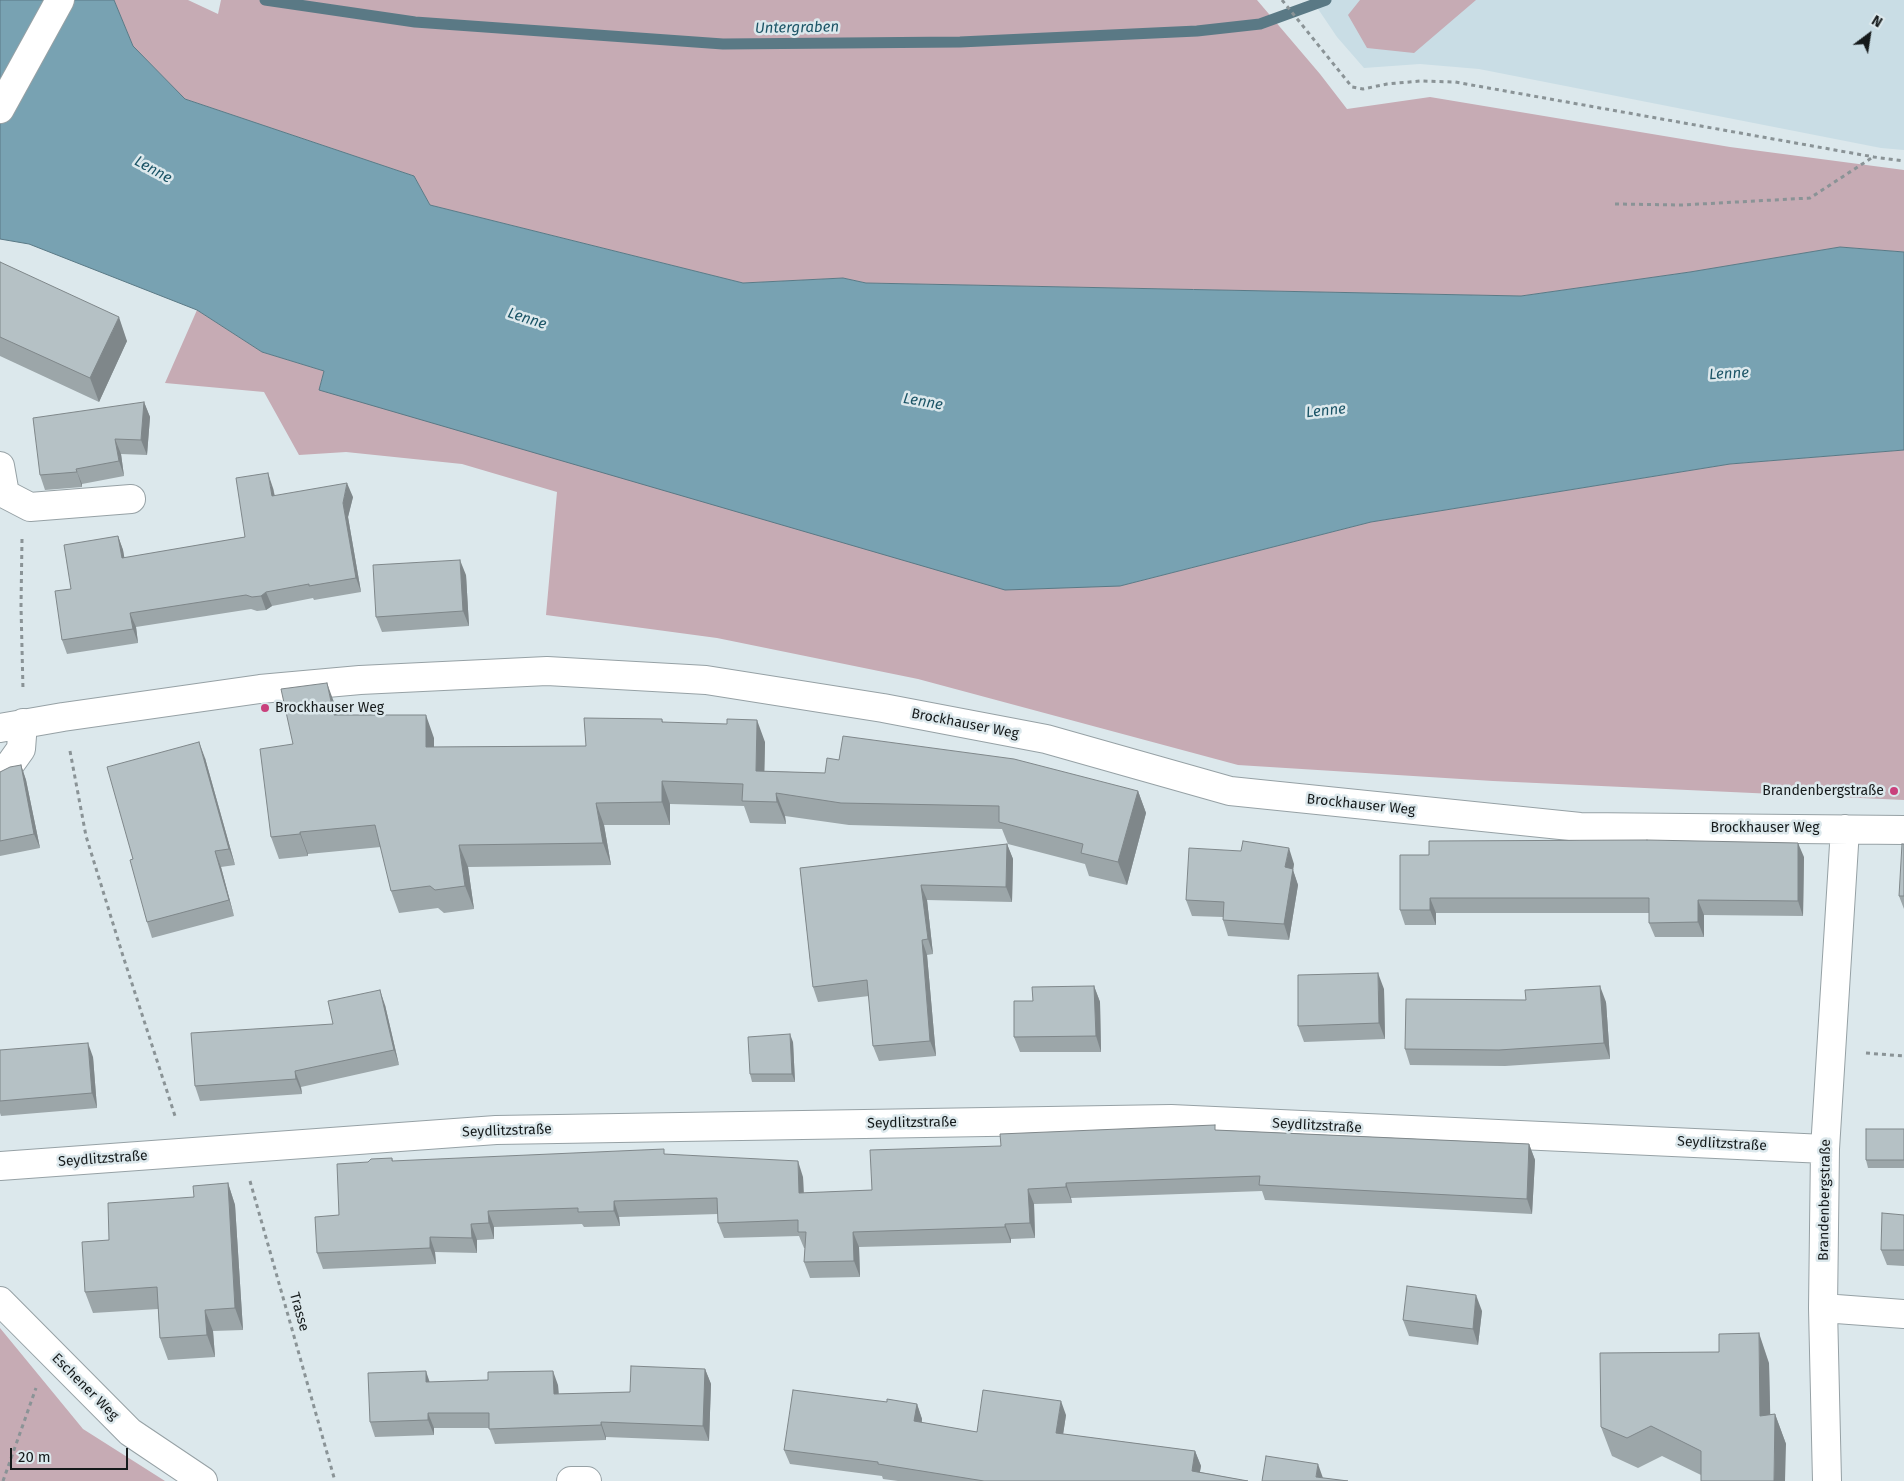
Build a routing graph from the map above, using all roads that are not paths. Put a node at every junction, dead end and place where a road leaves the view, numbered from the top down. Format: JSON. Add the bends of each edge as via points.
{"nodes":[{"id":1,"x":60,"y":0,"type":"edge"},
{"id":2,"x":0,"y":109,"type":"edge"},
{"id":3,"x":0,"y":466,"type":"edge"},
{"id":4,"x":131,"y":499,"type":"dead end"},
{"id":5,"x":12,"y":726,"type":"edge"},
{"id":6,"x":0,"y":772,"type":"edge"},
{"id":7,"x":1844,"y":829,"type":"junction"},
{"id":8,"x":1904,"y":830,"type":"edge"},
{"id":9,"x":1825,"y":1149,"type":"junction"},
{"id":10,"x":0,"y":1166,"type":"edge"},
{"id":11,"x":0,"y":1302,"type":"edge"},
{"id":12,"x":1823,"y":1308,"type":"junction"},
{"id":13,"x":1904,"y":1314,"type":"edge"},
{"id":14,"x":203,"y":1481,"type":"edge"},
{"id":15,"x":570,"y":1481,"type":"edge"},
{"id":16,"x":587,"y":1481,"type":"edge"},
{"id":17,"x":1827,"y":1481,"type":"edge"}],
"edges":[{"from":1,"to":2,"type":"street"},
{"from":3,"to":4,"type":"street","via":[[5,494],[30,507]]},
{"from":5,"to":6,"type":"street","via":[[21,749],[6,770]]},
{"from":5,"to":7,"type":"street","name":"Brockhauser Weg","via":[[260,689],[360,680],[547,671],[706,680],[883,708],[1046,739],[1230,791],[1580,828]]},
{"from":7,"to":8,"type":"street","name":"Brockhauser Weg"},
{"from":7,"to":9,"type":"street","name":"Brandenbergstraße"},
{"from":9,"to":10,"type":"street","name":"Seydlitzstraße","via":[[1171,1119],[496,1130]]},
{"from":9,"to":12,"type":"street","name":"Brandenbergstraße"},
{"from":11,"to":14,"type":"street","name":"Eschener Weg","via":[[130,1432]]},
{"from":12,"to":13,"type":"street"},
{"from":12,"to":17,"type":"street","name":"Brandenbergstraße"},
{"from":15,"to":16,"type":"street"}]}
